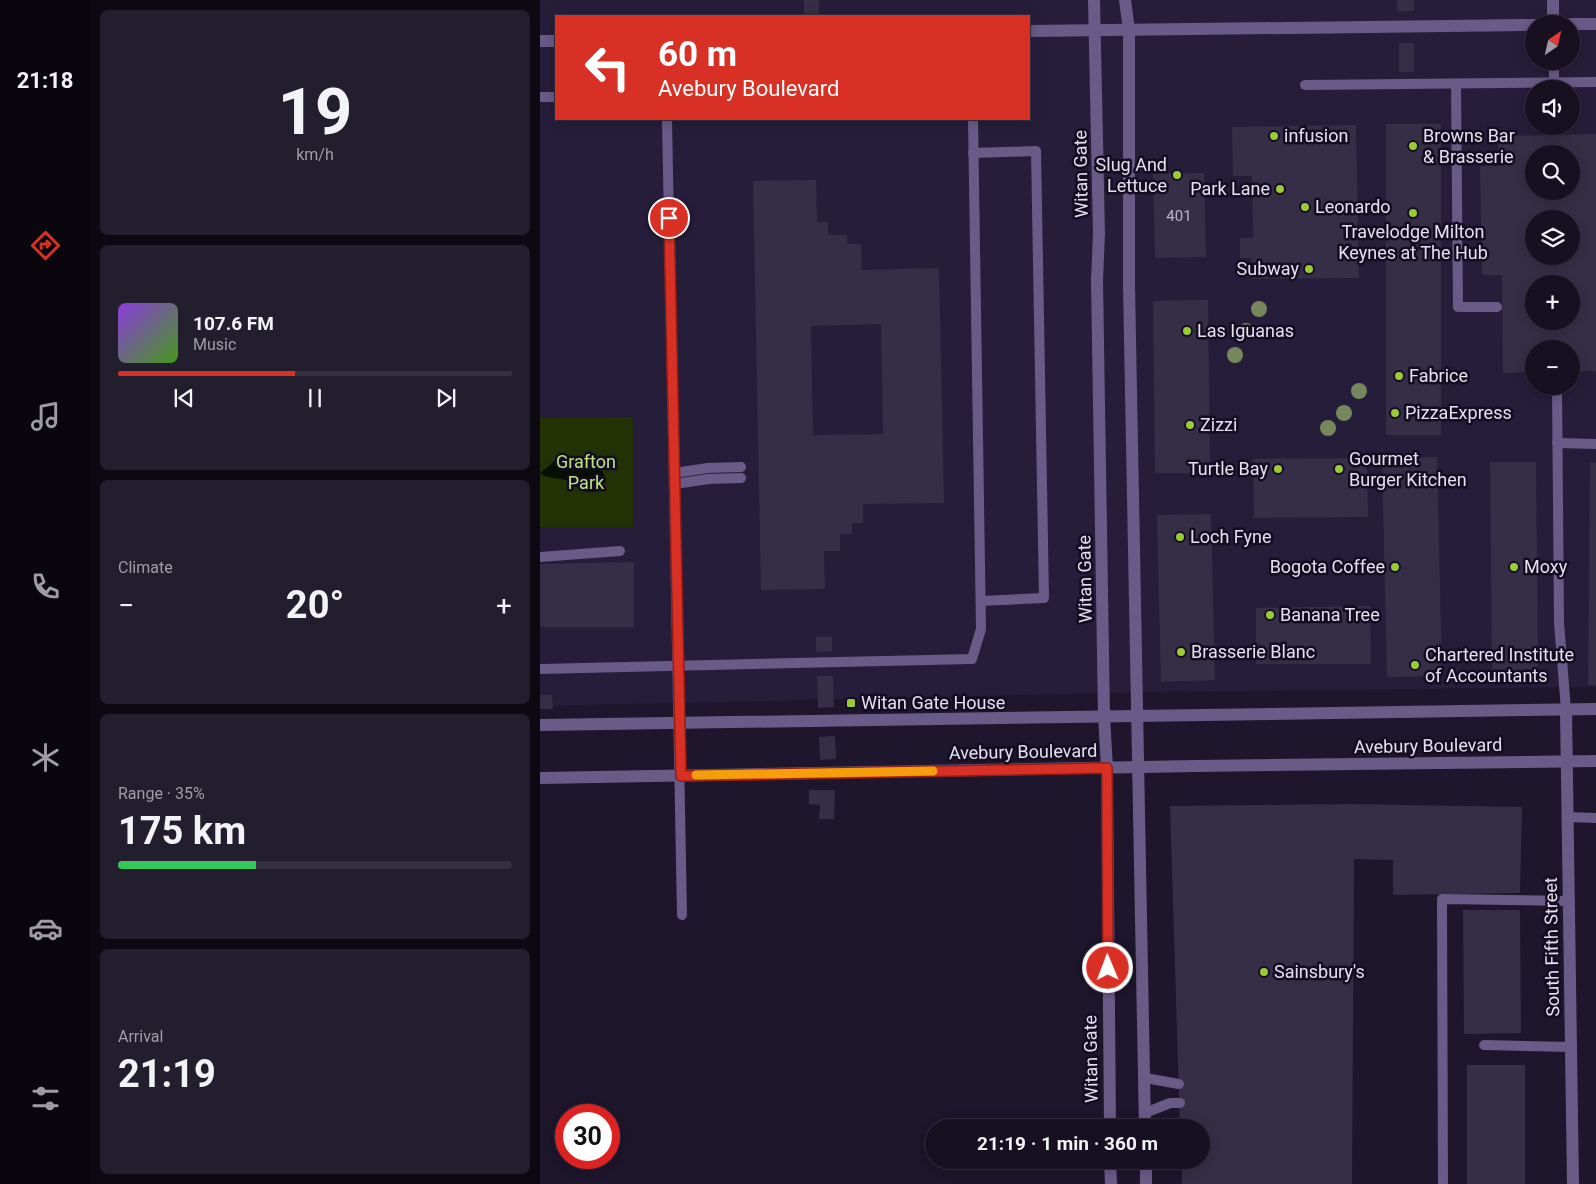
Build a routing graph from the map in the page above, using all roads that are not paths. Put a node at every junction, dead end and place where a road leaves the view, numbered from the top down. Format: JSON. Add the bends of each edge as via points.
{"nodes":[{"id":1,"x":1094,"y":0,"type":"edge"},
{"id":2,"x":1125,"y":0,"type":"edge"},
{"id":3,"x":1553,"y":0,"type":"edge"},
{"id":4,"x":1554,"y":15,"type":"edge"},
{"id":5,"x":1580,"y":24,"type":"edge"},
{"id":6,"x":1596,"y":24,"type":"edge"},
{"id":7,"x":1525,"y":25,"type":"edge"},
{"id":8,"x":1096,"y":30,"type":"junction"},
{"id":9,"x":1129,"y":30,"type":"junction"},
{"id":10,"x":1030,"y":31,"type":"edge"},
{"id":11,"x":540,"y":41,"type":"edge"},
{"id":12,"x":555,"y":41,"type":"edge"},
{"id":13,"x":1580,"y":82,"type":"edge"},
{"id":14,"x":1596,"y":82,"type":"edge"},
{"id":15,"x":1525,"y":83,"type":"edge"},
{"id":16,"x":1456,"y":84,"type":"junction"},
{"id":17,"x":1305,"y":86,"type":"dead end"},
{"id":18,"x":540,"y":97,"type":"edge"},
{"id":19,"x":555,"y":97,"type":"edge"},
{"id":20,"x":667,"y":120,"type":"edge"},
{"id":21,"x":973,"y":120,"type":"edge"},
{"id":22,"x":973,"y":153,"type":"junction"},
{"id":23,"x":1497,"y":307,"type":"dead end"},
{"id":24,"x":1556,"y":395,"type":"edge"},
{"id":25,"x":1596,"y":444,"type":"edge"},
{"id":26,"x":1557,"y":445,"type":"junction"},
{"id":27,"x":741,"y":467,"type":"dead end"},
{"id":28,"x":674,"y":473,"type":"junction"},
{"id":29,"x":741,"y":478,"type":"dead end"},
{"id":30,"x":675,"y":484,"type":"junction"},
{"id":31,"x":620,"y":551,"type":"dead end"},
{"id":32,"x":540,"y":557,"type":"edge"},
{"id":33,"x":981,"y":601,"type":"junction"},
{"id":34,"x":678,"y":666,"type":"junction"},
{"id":35,"x":540,"y":669,"type":"edge"},
{"id":36,"x":1596,"y":709,"type":"edge"},
{"id":37,"x":1566,"y":710,"type":"junction"},
{"id":38,"x":1104,"y":716,"type":"junction"},
{"id":39,"x":1137,"y":716,"type":"junction"},
{"id":40,"x":680,"y":723,"type":"junction"},
{"id":41,"x":540,"y":725,"type":"edge"},
{"id":42,"x":1596,"y":761,"type":"edge"},
{"id":43,"x":1567,"y":762,"type":"junction"},
{"id":44,"x":1107,"y":768,"type":"junction"},
{"id":45,"x":1140,"y":768,"type":"junction"},
{"id":46,"x":681,"y":776,"type":"junction"},
{"id":47,"x":540,"y":778,"type":"edge"},
{"id":48,"x":1568,"y":817,"type":"junction"},
{"id":49,"x":1596,"y":818,"type":"edge"},
{"id":50,"x":1569,"y":901,"type":"junction"},
{"id":51,"x":682,"y":915,"type":"dead end"},
{"id":52,"x":1484,"y":1045,"type":"dead end"},
{"id":53,"x":1571,"y":1047,"type":"junction"},
{"id":54,"x":1145,"y":1078,"type":"junction"},
{"id":55,"x":1179,"y":1084,"type":"dead end"},
{"id":56,"x":1180,"y":1102,"type":"dead end"},
{"id":57,"x":1145,"y":1112,"type":"junction"},
{"id":58,"x":1110,"y":1119,"type":"edge"},
{"id":59,"x":1145,"y":1119,"type":"edge"},
{"id":60,"x":1110,"y":1169,"type":"edge"},
{"id":61,"x":1146,"y":1169,"type":"edge"},
{"id":62,"x":1111,"y":1184,"type":"edge"},
{"id":63,"x":1146,"y":1184,"type":"edge"},
{"id":64,"x":1444,"y":1184,"type":"edge"},
{"id":65,"x":1573,"y":1184,"type":"edge"}],
"edges":[{"from":1,"to":8,"type":"street","name":"Witan Gate"},
{"from":2,"to":9,"type":"street"},
{"from":3,"to":4,"type":"street"},
{"from":5,"to":6,"type":"street"},
{"from":7,"to":9,"type":"street"},
{"from":8,"to":9,"type":"street"},
{"from":8,"to":10,"type":"street"},
{"from":8,"to":38,"type":"street","name":"Witan Gate"},
{"from":9,"to":39,"type":"street","via":[[1129,286]]},
{"from":11,"to":12,"type":"street"},
{"from":13,"to":14,"type":"lane"},
{"from":15,"to":16,"type":"lane"},
{"from":16,"to":17,"type":"lane"},
{"from":16,"to":23,"type":"lane","via":[[1458,307]]},
{"from":18,"to":19,"type":"lane"},
{"from":20,"to":28,"type":"lane"},
{"from":21,"to":22,"type":"lane"},
{"from":22,"to":33,"type":"lane"},
{"from":22,"to":33,"type":"lane","via":[[1036,151],[1044,598]]},
{"from":24,"to":26,"type":"lane"},
{"from":25,"to":26,"type":"lane"},
{"from":26,"to":37,"type":"lane","via":[[1559,622]]},
{"from":27,"to":28,"type":"lane"},
{"from":28,"to":30,"type":"lane"},
{"from":29,"to":30,"type":"lane"},
{"from":30,"to":34,"type":"lane"},
{"from":31,"to":32,"type":"lane"},
{"from":33,"to":34,"type":"lane","via":[[981,629],[972,659]]},
{"from":34,"to":35,"type":"lane"},
{"from":34,"to":40,"type":"lane"},
{"from":36,"to":37,"type":"street","name":"Avebury Boulevard"},
{"from":37,"to":39,"type":"street","name":"Avebury Boulevard"},
{"from":37,"to":43,"type":"street","name":"South Fifth Street"},
{"from":38,"to":39,"type":"street","name":"Avebury Boulevard"},
{"from":38,"to":40,"type":"street","name":"Avebury Boulevard"},
{"from":38,"to":44,"type":"street","name":"Witan Gate"},
{"from":39,"to":45,"type":"street"},
{"from":40,"to":41,"type":"street","name":"Avebury Boulevard"},
{"from":40,"to":46,"type":"lane"},
{"from":42,"to":43,"type":"street","name":"Avebury Boulevard"},
{"from":43,"to":45,"type":"street","name":"Avebury Boulevard"},
{"from":43,"to":48,"type":"street","name":"South Fifth Street"},
{"from":44,"to":45,"type":"street","name":"Avebury Boulevard"},
{"from":44,"to":46,"type":"street","name":"Avebury Boulevard"},
{"from":44,"to":58,"type":"street","name":"Witan Gate"},
{"from":45,"to":54,"type":"street"},
{"from":46,"to":47,"type":"street","name":"Avebury Boulevard"},
{"from":46,"to":51,"type":"lane"},
{"from":48,"to":49,"type":"lane"},
{"from":48,"to":50,"type":"street","name":"South Fifth Street"},
{"from":50,"to":53,"type":"street","name":"South Fifth Street"},
{"from":50,"to":64,"type":"lane","via":[[1442,899]]},
{"from":52,"to":53,"type":"lane"},
{"from":53,"to":65,"type":"street","name":"South Fifth Street"},
{"from":54,"to":55,"type":"lane"},
{"from":54,"to":57,"type":"street"},
{"from":56,"to":57,"type":"lane"},
{"from":57,"to":59,"type":"street"},
{"from":60,"to":62,"type":"street"},
{"from":61,"to":63,"type":"street"}]}
